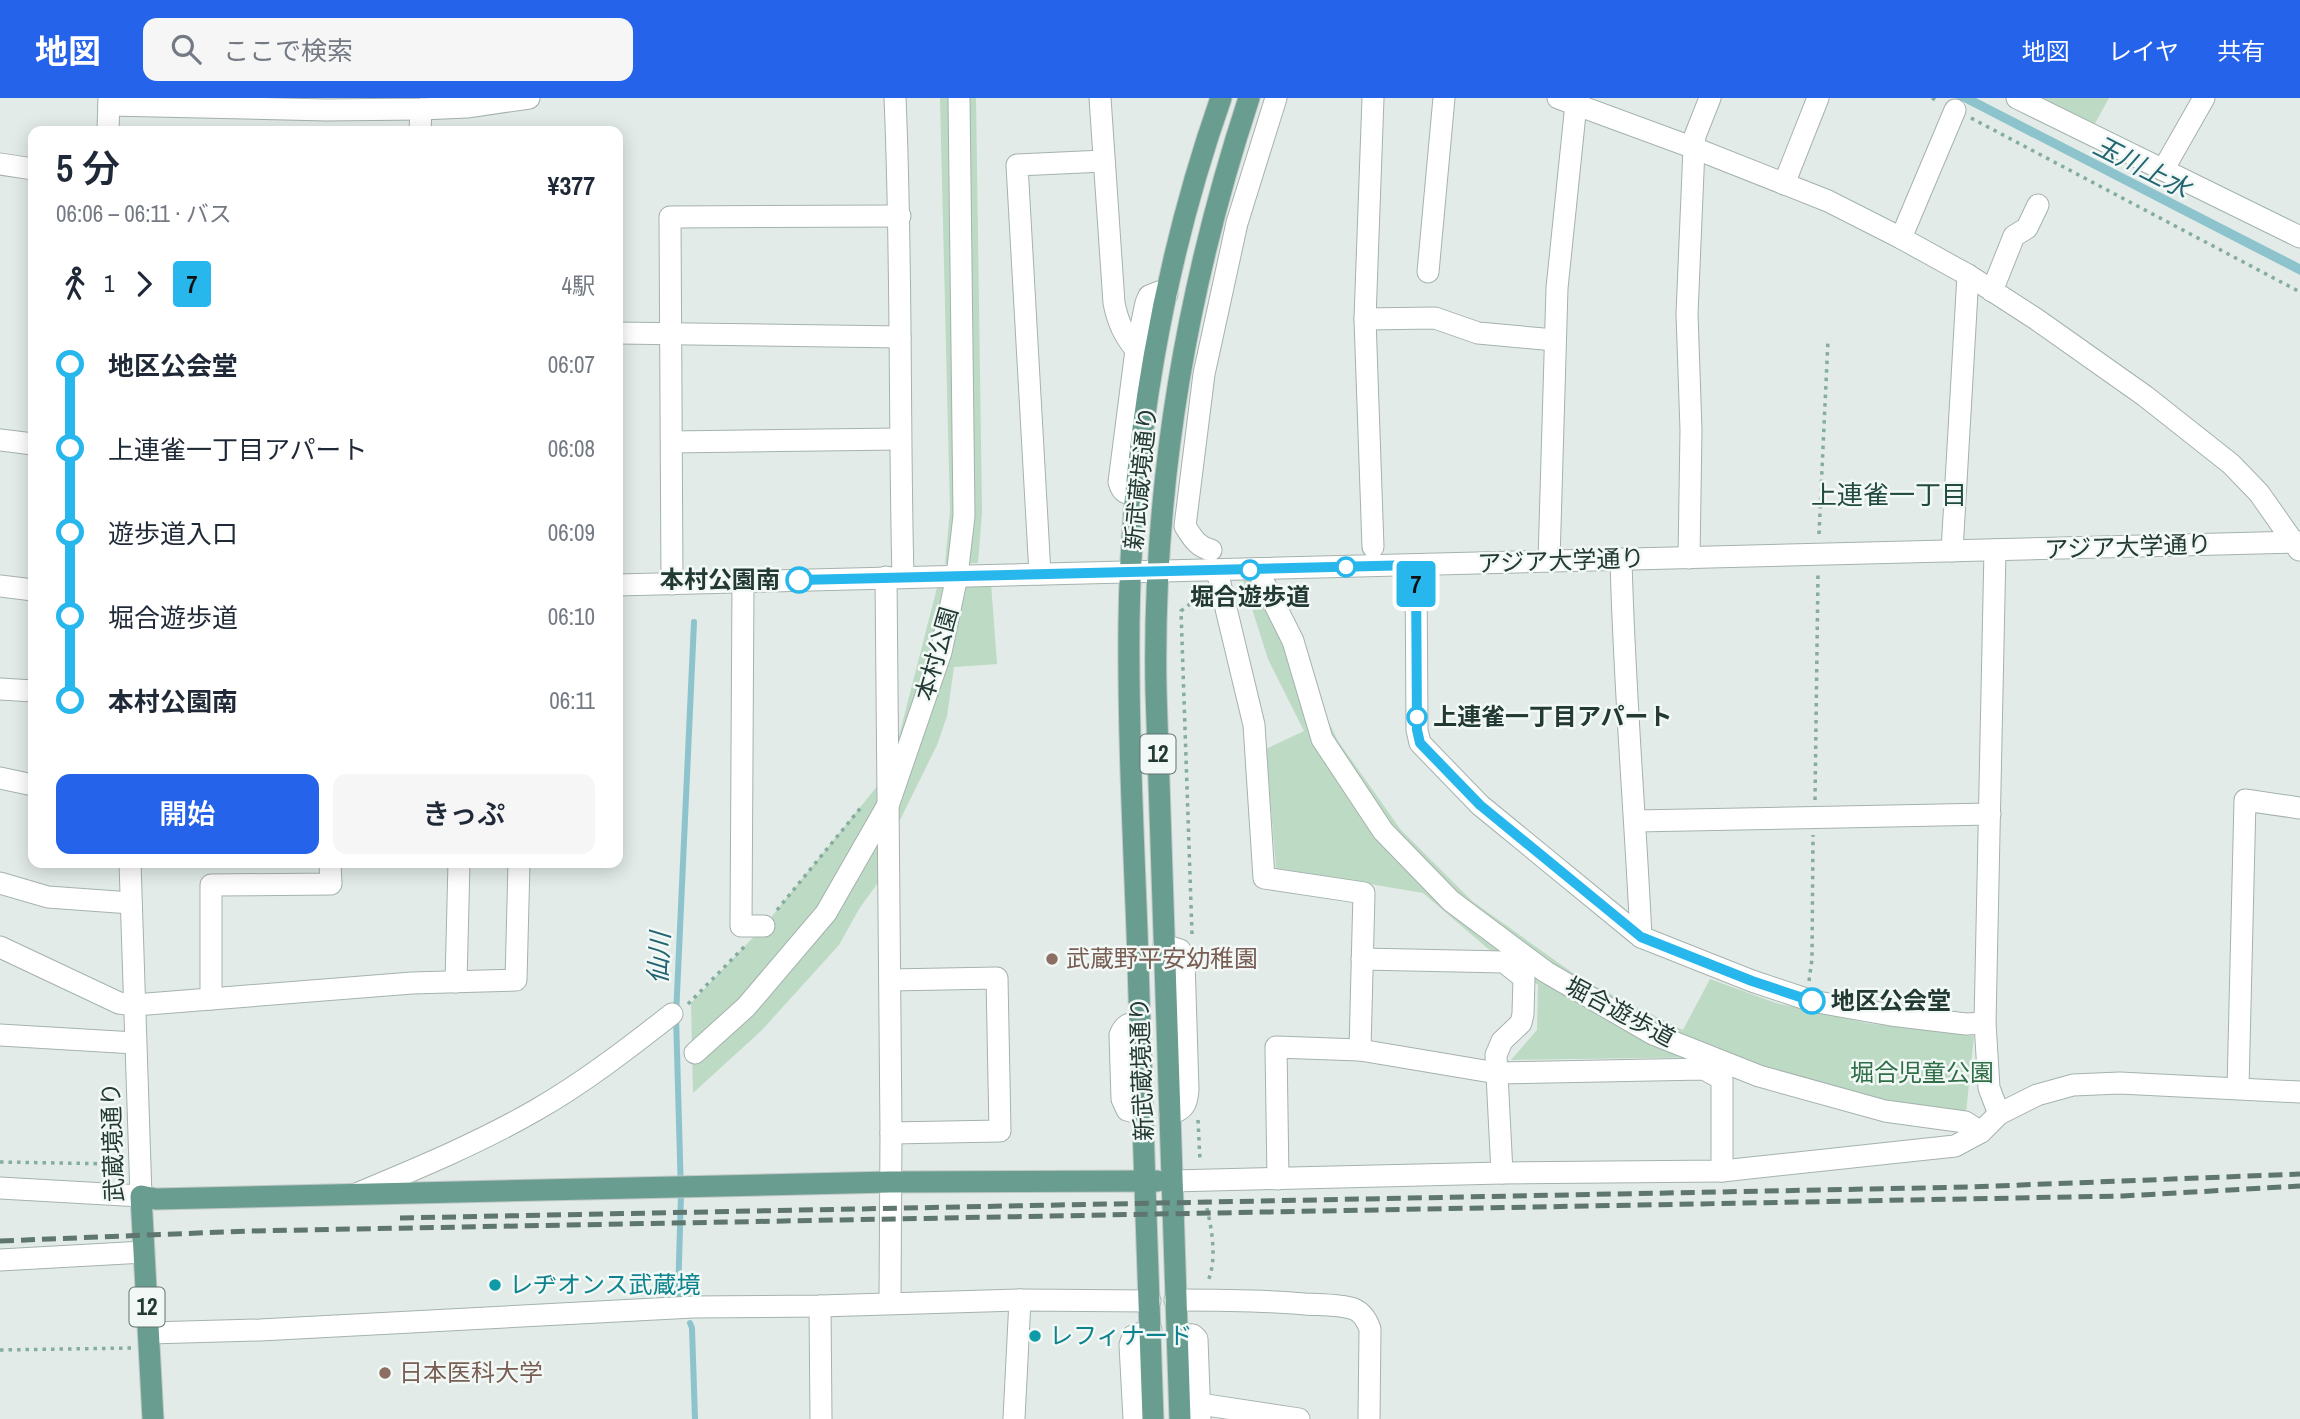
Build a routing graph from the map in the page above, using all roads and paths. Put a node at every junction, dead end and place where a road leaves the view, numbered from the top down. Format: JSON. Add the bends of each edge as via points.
{"nodes":[{"id":1,"x":529,"y":98,"type":"edge"},
{"id":2,"x":895,"y":98,"type":"edge"},
{"id":3,"x":959,"y":98,"type":"edge"},
{"id":4,"x":1100,"y":98,"type":"edge"},
{"id":5,"x":1221,"y":98,"type":"edge"},
{"id":6,"x":1249,"y":98,"type":"edge"},
{"id":7,"x":1276,"y":98,"type":"edge"},
{"id":8,"x":1373,"y":98,"type":"edge"},
{"id":9,"x":1444,"y":98,"type":"edge"},
{"id":10,"x":1710,"y":98,"type":"edge"},
{"id":11,"x":1818,"y":98,"type":"edge"},
{"id":12,"x":1932,"y":98,"type":"edge"},
{"id":13,"x":2017,"y":98,"type":"edge"},
{"id":14,"x":2204,"y":98,"type":"edge"},
{"id":15,"x":1567,"y":101,"type":"edge"},
{"id":16,"x":109,"y":102,"type":"edge"},
{"id":17,"x":327,"y":104,"type":"edge"},
{"id":18,"x":421,"y":109,"type":"junction"},
{"id":19,"x":1955,"y":110,"type":"junction"},
{"id":20,"x":108,"y":126,"type":"edge"},
{"id":21,"x":420,"y":126,"type":"edge"},
{"id":22,"x":1694,"y":148,"type":"junction"},
{"id":23,"x":1104,"y":161,"type":"junction"},
{"id":24,"x":0,"y":164,"type":"edge"},
{"id":25,"x":28,"y":168,"type":"edge"},
{"id":26,"x":2163,"y":170,"type":"junction"},
{"id":27,"x":1784,"y":184,"type":"junction"},
{"id":28,"x":2038,"y":205,"type":"dead end"},
{"id":29,"x":900,"y":216,"type":"junction"},
{"id":30,"x":1901,"y":237,"type":"junction"},
{"id":31,"x":2300,"y":237,"type":"edge"},
{"id":32,"x":1428,"y":272,"type":"dead end"},
{"id":33,"x":1968,"y":275,"type":"junction"},
{"id":34,"x":1992,"y":291,"type":"junction"},
{"id":35,"x":2300,"y":292,"type":"edge"},
{"id":36,"x":1167,"y":294,"type":"junction"},
{"id":37,"x":1366,"y":319,"type":"junction"},
{"id":38,"x":672,"y":332,"type":"junction"},
{"id":39,"x":623,"y":333,"type":"edge"},
{"id":40,"x":900,"y":337,"type":"junction"},
{"id":41,"x":1555,"y":340,"type":"junction"},
{"id":42,"x":1828,"y":340,"type":"dead end"},
{"id":43,"x":1136,"y":350,"type":"junction"},
{"id":44,"x":899,"y":439,"type":"junction"},
{"id":45,"x":0,"y":440,"type":"edge"},
{"id":46,"x":672,"y":442,"type":"junction"},
{"id":47,"x":28,"y":443,"type":"edge"},
{"id":48,"x":1137,"y":495,"type":"junction"},
{"id":49,"x":2298,"y":545,"type":"edge"},
{"id":50,"x":1818,"y":546,"type":"junction"},
{"id":51,"x":1373,"y":547,"type":"dead end"},
{"id":52,"x":1211,"y":550,"type":"dead end"},
{"id":53,"x":1995,"y":550,"type":"junction"},
{"id":54,"x":1952,"y":551,"type":"junction"},
{"id":55,"x":1689,"y":558,"type":"junction"},
{"id":56,"x":1621,"y":559,"type":"junction"},
{"id":57,"x":1549,"y":561,"type":"junction"},
{"id":58,"x":1416,"y":565,"type":"junction"},
{"id":59,"x":1257,"y":569,"type":"junction"},
{"id":60,"x":1157,"y":571,"type":"junction"},
{"id":61,"x":1208,"y":571,"type":"junction"},
{"id":62,"x":1131,"y":572,"type":"junction"},
{"id":63,"x":1040,"y":573,"type":"junction"},
{"id":64,"x":957,"y":576,"type":"junction"},
{"id":65,"x":894,"y":577,"type":"junction"},
{"id":66,"x":743,"y":582,"type":"junction"},
{"id":67,"x":672,"y":584,"type":"junction"},
{"id":68,"x":623,"y":585,"type":"edge"},
{"id":69,"x":0,"y":586,"type":"edge"},
{"id":70,"x":28,"y":589,"type":"edge"},
{"id":71,"x":0,"y":689,"type":"edge"},
{"id":72,"x":28,"y":691,"type":"edge"},
{"id":73,"x":0,"y":778,"type":"edge"},
{"id":74,"x":28,"y":784,"type":"edge"},
{"id":75,"x":889,"y":803,"type":"junction"},
{"id":76,"x":863,"y":805,"type":"dead end"},
{"id":77,"x":2300,"y":808,"type":"edge"},
{"id":78,"x":1990,"y":814,"type":"junction"},
{"id":79,"x":1814,"y":817,"type":"junction"},
{"id":80,"x":1636,"y":821,"type":"junction"},
{"id":81,"x":130,"y":868,"type":"edge"},
{"id":82,"x":458,"y":868,"type":"edge"},
{"id":83,"x":519,"y":868,"type":"edge"},
{"id":84,"x":331,"y":873,"type":"edge"},
{"id":85,"x":0,"y":883,"type":"edge"},
{"id":86,"x":131,"y":902,"type":"junction"},
{"id":87,"x":764,"y":926,"type":"junction"},
{"id":88,"x":1641,"y":937,"type":"junction"},
{"id":89,"x":1192,"y":944,"type":"dead end"},
{"id":90,"x":0,"y":947,"type":"edge"},
{"id":91,"x":1362,"y":959,"type":"junction"},
{"id":92,"x":890,"y":980,"type":"junction"},
{"id":93,"x":456,"y":982,"type":"junction"},
{"id":94,"x":211,"y":999,"type":"junction"},
{"id":95,"x":1807,"y":999,"type":"junction"},
{"id":96,"x":691,"y":1003,"type":"dead end"},
{"id":97,"x":135,"y":1005,"type":"junction"},
{"id":98,"x":671,"y":1014,"type":"dead end"},
{"id":99,"x":1985,"y":1023,"type":"junction"},
{"id":100,"x":0,"y":1035,"type":"edge"},
{"id":101,"x":135,"y":1043,"type":"junction"},
{"id":102,"x":1360,"y":1050,"type":"junction"},
{"id":103,"x":695,"y":1053,"type":"dead end"},
{"id":104,"x":1497,"y":1073,"type":"junction"},
{"id":105,"x":2238,"y":1088,"type":"junction"},
{"id":106,"x":2300,"y":1091,"type":"edge"},
{"id":107,"x":1198,"y":1111,"type":"dead end"},
{"id":108,"x":1999,"y":1114,"type":"junction"},
{"id":109,"x":1980,"y":1132,"type":"junction"},
{"id":110,"x":891,"y":1133,"type":"junction"},
{"id":111,"x":120,"y":1157,"type":"dead end"},
{"id":112,"x":0,"y":1162,"type":"edge"},
{"id":113,"x":1721,"y":1171,"type":"junction"},
{"id":114,"x":1502,"y":1173,"type":"junction"},
{"id":115,"x":1278,"y":1179,"type":"junction"},
{"id":116,"x":1200,"y":1180,"type":"junction"},
{"id":117,"x":1145,"y":1181,"type":"junction"},
{"id":118,"x":1172,"y":1181,"type":"junction"},
{"id":119,"x":890,"y":1182,"type":"junction"},
{"id":120,"x":0,"y":1188,"type":"edge"},
{"id":121,"x":356,"y":1194,"type":"junction"},
{"id":122,"x":141,"y":1196,"type":"junction"},
{"id":123,"x":144,"y":1252,"type":"junction"},
{"id":124,"x":0,"y":1260,"type":"edge"},
{"id":125,"x":1204,"y":1290,"type":"dead end"},
{"id":126,"x":1020,"y":1300,"type":"junction"},
{"id":127,"x":1175,"y":1300,"type":"junction"},
{"id":128,"x":1150,"y":1301,"type":"junction"},
{"id":129,"x":890,"y":1303,"type":"junction"},
{"id":130,"x":820,"y":1306,"type":"junction"},
{"id":131,"x":1151,"y":1330,"type":"junction"},
{"id":132,"x":1177,"y":1334,"type":"junction"},
{"id":133,"x":144,"y":1340,"type":"junction"},
{"id":134,"x":0,"y":1350,"type":"edge"},
{"id":135,"x":1200,"y":1412,"type":"edge"},
{"id":136,"x":153,"y":1419,"type":"edge"},
{"id":137,"x":821,"y":1419,"type":"edge"},
{"id":138,"x":1014,"y":1419,"type":"edge"},
{"id":139,"x":1134,"y":1419,"type":"edge"},
{"id":140,"x":1153,"y":1419,"type":"edge"},
{"id":141,"x":1180,"y":1419,"type":"edge"},
{"id":142,"x":1299,"y":1419,"type":"edge"},
{"id":143,"x":1369,"y":1419,"type":"edge"}],
"edges":[{"from":1,"to":18,"type":"street"},
{"from":2,"to":29,"type":"street"},
{"from":3,"to":64,"type":"street","name":"本村公園","via":[[964,516]]},
{"from":4,"to":23,"type":"street"},
{"from":5,"to":36,"type":"main road","name":"新武蔵境通り","number":"12"},
{"from":6,"to":60,"type":"main road","name":"新武蔵境通り","number":"12","via":[[1192,306],[1171,432]]},
{"from":7,"to":52,"type":"street","via":[[1237,223],[1204,374],[1185,526],[1192,539]]},
{"from":8,"to":37,"type":"street"},
{"from":9,"to":32,"type":"street"},
{"from":10,"to":22,"type":"street"},
{"from":11,"to":27,"type":"street"},
{"from":12,"to":19,"type":"path"},
{"from":13,"to":26,"type":"street"},
{"from":14,"to":26,"type":"street"},
{"from":15,"to":22,"type":"street"},
{"from":15,"to":41,"type":"street"},
{"from":16,"to":17,"type":"street"},
{"from":16,"to":20,"type":"street"},
{"from":17,"to":18,"type":"street"},
{"from":18,"to":21,"type":"street"},
{"from":19,"to":30,"type":"street"},
{"from":19,"to":35,"type":"path"},
{"from":22,"to":27,"type":"street"},
{"from":22,"to":55,"type":"street","via":[[1687,314]]},
{"from":23,"to":43,"type":"street","via":[[1114,303],[1124,334]]},
{"from":23,"to":63,"type":"street","via":[[1017,165]]},
{"from":24,"to":25,"type":"street"},
{"from":26,"to":31,"type":"street"},
{"from":27,"to":30,"type":"street"},
{"from":28,"to":34,"type":"street","via":[[2027,228],[2014,236]]},
{"from":29,"to":38,"type":"street","via":[[670,217]]},
{"from":29,"to":40,"type":"street"},
{"from":30,"to":33,"type":"street"},
{"from":33,"to":34,"type":"street"},
{"from":33,"to":54,"type":"street"},
{"from":34,"to":49,"type":"street","via":[[2145,396],[2231,464]]},
{"from":36,"to":43,"type":"street","via":[[1149,296]]},
{"from":36,"to":48,"type":"main road","name":"新武蔵境通り","number":"12"},
{"from":37,"to":41,"type":"street","via":[[1435,318],[1478,332]]},
{"from":37,"to":51,"type":"street"},
{"from":38,"to":39,"type":"street"},
{"from":38,"to":40,"type":"street"},
{"from":38,"to":46,"type":"street"},
{"from":40,"to":44,"type":"street"},
{"from":41,"to":57,"type":"street"},
{"from":42,"to":50,"type":"path"},
{"from":43,"to":48,"type":"street","via":[[1119,482],[1126,494]]},
{"from":44,"to":46,"type":"street"},
{"from":44,"to":65,"type":"street"},
{"from":45,"to":47,"type":"street"},
{"from":46,"to":67,"type":"street"},
{"from":48,"to":62,"type":"main road","name":"新武蔵境通り","number":"12"},
{"from":49,"to":53,"type":"street","name":"アジア大学通り"},
{"from":50,"to":54,"type":"street","name":"アジア大学通り"},
{"from":50,"to":55,"type":"street","name":"アジア大学通り"},
{"from":50,"to":79,"type":"path"},
{"from":53,"to":54,"type":"street","name":"アジア大学通り"},
{"from":53,"to":78,"type":"street"},
{"from":55,"to":56,"type":"street","name":"アジア大学通り"},
{"from":56,"to":57,"type":"street","name":"アジア大学通り"},
{"from":56,"to":80,"type":"street"},
{"from":57,"to":58,"type":"street","name":"アジア大学通り"},
{"from":58,"to":59,"type":"street","name":"アジア大学通り"},
{"from":58,"to":88,"type":"street","via":[[1420,743],[1480,805]]},
{"from":59,"to":61,"type":"street","name":"アジア大学通り"},
{"from":59,"to":109,"type":"street","name":"堀合遊歩道","via":[[1293,641],[1322,739],[1384,831],[1451,901],[1546,972],[1653,1034],[1759,1076],[1885,1111],[1965,1122]]},
{"from":60,"to":61,"type":"street","name":"アジア大学通り"},
{"from":60,"to":62,"type":"street","name":"アジア大学通り"},
{"from":60,"to":118,"type":"main road","name":"新武蔵境通り","number":"12","via":[[1155,680]]},
{"from":61,"to":89,"type":"path","via":[[1199,597],[1181,611]]},
{"from":61,"to":91,"type":"street","via":[[1254,724],[1264,878],[1364,893]]},
{"from":62,"to":63,"type":"street","name":"アジア大学通り"},
{"from":62,"to":117,"type":"main road","name":"新武蔵境通り","number":"12","via":[[1129,711]]},
{"from":63,"to":64,"type":"street","name":"アジア大学通り"},
{"from":64,"to":65,"type":"street","name":"アジア大学通り"},
{"from":64,"to":75,"type":"street","name":"本村公園","via":[[941,652]]},
{"from":65,"to":66,"type":"street","name":"アジア大学通り"},
{"from":65,"to":75,"type":"street"},
{"from":66,"to":67,"type":"street","name":"アジア大学通り"},
{"from":66,"to":87,"type":"street","via":[[741,926]]},
{"from":67,"to":68,"type":"street","name":"アジア大学通り"},
{"from":69,"to":70,"type":"street"},
{"from":71,"to":72,"type":"street"},
{"from":73,"to":74,"type":"street"},
{"from":75,"to":92,"type":"street"},
{"from":75,"to":103,"type":"street","name":"本村公園","via":[[827,913],[746,1007]]},
{"from":76,"to":87,"type":"path"},
{"from":77,"to":105,"type":"street","via":[[2245,800]]},
{"from":78,"to":79,"type":"street"},
{"from":78,"to":99,"type":"street"},
{"from":79,"to":80,"type":"street"},
{"from":79,"to":95,"type":"path"},
{"from":80,"to":88,"type":"street"},
{"from":81,"to":86,"type":"street","name":"武蔵境通り"},
{"from":82,"to":93,"type":"street"},
{"from":83,"to":93,"type":"street","via":[[516,980]]},
{"from":84,"to":94,"type":"street","via":[[211,885]]},
{"from":85,"to":86,"type":"street","via":[[48,897]]},
{"from":86,"to":97,"type":"street","name":"武蔵境通り"},
{"from":87,"to":96,"type":"path"},
{"from":88,"to":95,"type":"street"},
{"from":90,"to":97,"type":"street","via":[[118,1003]]},
{"from":91,"to":102,"type":"street"},
{"from":91,"to":104,"type":"street","via":[[1504,962],[1524,978],[1521,1023],[1502,1041],[1496,1055]]},
{"from":92,"to":110,"type":"street"},
{"from":92,"to":110,"type":"street","via":[[997,978],[1000,1131]]},
{"from":93,"to":94,"type":"street"},
{"from":94,"to":97,"type":"street"},
{"from":95,"to":99,"type":"street","via":[[1891,1015]]},
{"from":97,"to":101,"type":"street","name":"武蔵境通り"},
{"from":98,"to":121,"type":"street","via":[[537,1110]]},
{"from":99,"to":108,"type":"street","via":[[1989,1088]]},
{"from":100,"to":101,"type":"street"},
{"from":101,"to":122,"type":"street","name":"武蔵境通り"},
{"from":102,"to":104,"type":"street"},
{"from":102,"to":115,"type":"street","via":[[1276,1047]]},
{"from":104,"to":113,"type":"street","via":[[1704,1069],[1722,1079]]},
{"from":104,"to":114,"type":"street"},
{"from":105,"to":106,"type":"street"},
{"from":105,"to":108,"type":"street","via":[[2073,1085],[2037,1095]]},
{"from":107,"to":116,"type":"path"},
{"from":108,"to":109,"type":"street"},
{"from":109,"to":113,"type":"street","via":[[1955,1146]]},
{"from":110,"to":119,"type":"street"},
{"from":111,"to":112,"type":"path","via":[[119,1164]]},
{"from":113,"to":114,"type":"street"},
{"from":114,"to":115,"type":"street"},
{"from":115,"to":116,"type":"street"},
{"from":116,"to":118,"type":"street"},
{"from":116,"to":125,"type":"path","via":[[1211,1225],[1213,1270]]},
{"from":117,"to":118,"type":"main road"},
{"from":117,"to":119,"type":"main road"},
{"from":117,"to":128,"type":"main road","name":"新武蔵境通り","number":"12"},
{"from":118,"to":127,"type":"main road","name":"新武蔵境通り","number":"12"},
{"from":119,"to":121,"type":"main road"},
{"from":119,"to":129,"type":"street"},
{"from":120,"to":122,"type":"street"},
{"from":121,"to":122,"type":"main road"},
{"from":122,"to":123,"type":"main road","name":"武蔵境通り","number":"12"},
{"from":123,"to":124,"type":"street"},
{"from":123,"to":133,"type":"main road","name":"武蔵境通り","number":"12"},
{"from":126,"to":128,"type":"street"},
{"from":126,"to":129,"type":"street"},
{"from":126,"to":138,"type":"street"},
{"from":127,"to":132,"type":"main road","name":"新武蔵境通り","number":"12"},
{"from":127,"to":143,"type":"street","via":[[1309,1304],[1361,1313],[1370,1329]]},
{"from":128,"to":131,"type":"main road","name":"新武蔵境通り","number":"12"},
{"from":129,"to":130,"type":"street"},
{"from":130,"to":133,"type":"street","via":[[692,1307]]},
{"from":130,"to":137,"type":"street"},
{"from":131,"to":139,"type":"street","via":[[1133,1336],[1130,1345]]},
{"from":131,"to":140,"type":"main road","name":"新武蔵境通り","number":"12"},
{"from":132,"to":135,"type":"street","via":[[1197,1339]]},
{"from":132,"to":141,"type":"main road","name":"新武蔵境通り","number":"12"},
{"from":133,"to":134,"type":"path"},
{"from":133,"to":136,"type":"main road","name":"武蔵境通り","number":"12"},
{"from":135,"to":142,"type":"street"}]}
